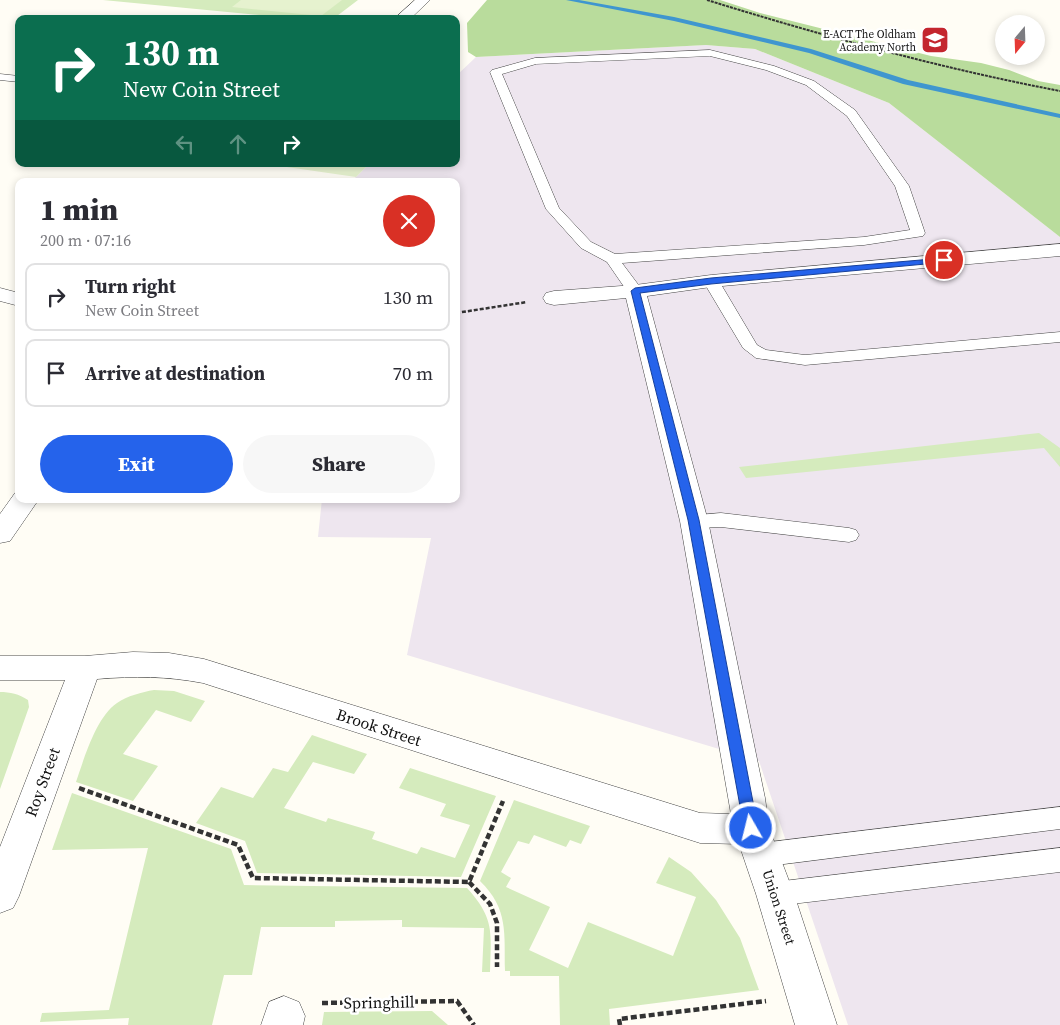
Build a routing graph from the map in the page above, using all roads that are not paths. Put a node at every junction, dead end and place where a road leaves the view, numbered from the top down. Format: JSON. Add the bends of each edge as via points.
{"nodes":[{"id":1,"x":424,"y":0,"type":"edge"},
{"id":2,"x":406,"y":15,"type":"edge"},
{"id":3,"x":0,"y":77,"type":"edge"},
{"id":4,"x":15,"y":79,"type":"edge"},
{"id":5,"x":1060,"y":250,"type":"edge"},
{"id":6,"x":612,"y":259,"type":"junction"},
{"id":7,"x":711,"y":281,"type":"junction"},
{"id":8,"x":635,"y":291,"type":"junction"},
{"id":9,"x":0,"y":294,"type":"edge"},
{"id":10,"x":554,"y":298,"type":"road end"},
{"id":11,"x":15,"y":299,"type":"edge"},
{"id":12,"x":1060,"y":337,"type":"edge"},
{"id":13,"x":22,"y":503,"type":"edge"},
{"id":14,"x":694,"y":520,"type":"junction"},
{"id":15,"x":0,"y":534,"type":"edge"},
{"id":16,"x":849,"y":535,"type":"dead end"},
{"id":17,"x":0,"y":668,"type":"edge"},
{"id":18,"x":85,"y":668,"type":"junction"},
{"id":19,"x":1060,"y":818,"type":"edge"},
{"id":20,"x":756,"y":841,"type":"junction"},
{"id":21,"x":1060,"y":860,"type":"edge"},
{"id":22,"x":775,"y":894,"type":"junction"},
{"id":23,"x":0,"y":896,"type":"edge"},
{"id":24,"x":816,"y":1025,"type":"edge"}],
"edges":[{"from":1,"to":2,"type":"street"},
{"from":3,"to":4,"type":"lane"},
{"from":5,"to":7,"type":"street"},
{"from":6,"to":6,"type":"lane","via":[[586,246],[553,209],[496,72],[535,62],[710,53],[770,68],[810,83],[851,114],[902,186],[918,233],[864,241]]},
{"from":6,"to":8,"type":"lane"},
{"from":7,"to":8,"type":"street"},
{"from":7,"to":12,"type":"lane","via":[[751,348],[762,354],[805,360]]},
{"from":8,"to":10,"type":"street"},
{"from":8,"to":14,"type":"street","name":"Union Street"},
{"from":9,"to":11,"type":"street"},
{"from":13,"to":15,"type":"street"},
{"from":14,"to":16,"type":"lane","via":[[721,520]]},
{"from":14,"to":20,"type":"street","name":"Union Street"},
{"from":17,"to":18,"type":"street","name":"Brook Street"},
{"from":18,"to":20,"type":"street","name":"Brook Street","via":[[133,664],[204,671],[700,828],[724,830]]},
{"from":18,"to":23,"type":"street","name":"Roy Street"},
{"from":19,"to":20,"type":"lane"},
{"from":20,"to":22,"type":"street","name":"Union Street"},
{"from":21,"to":22,"type":"lane"},
{"from":22,"to":24,"type":"street","name":"Union Street"}]}
